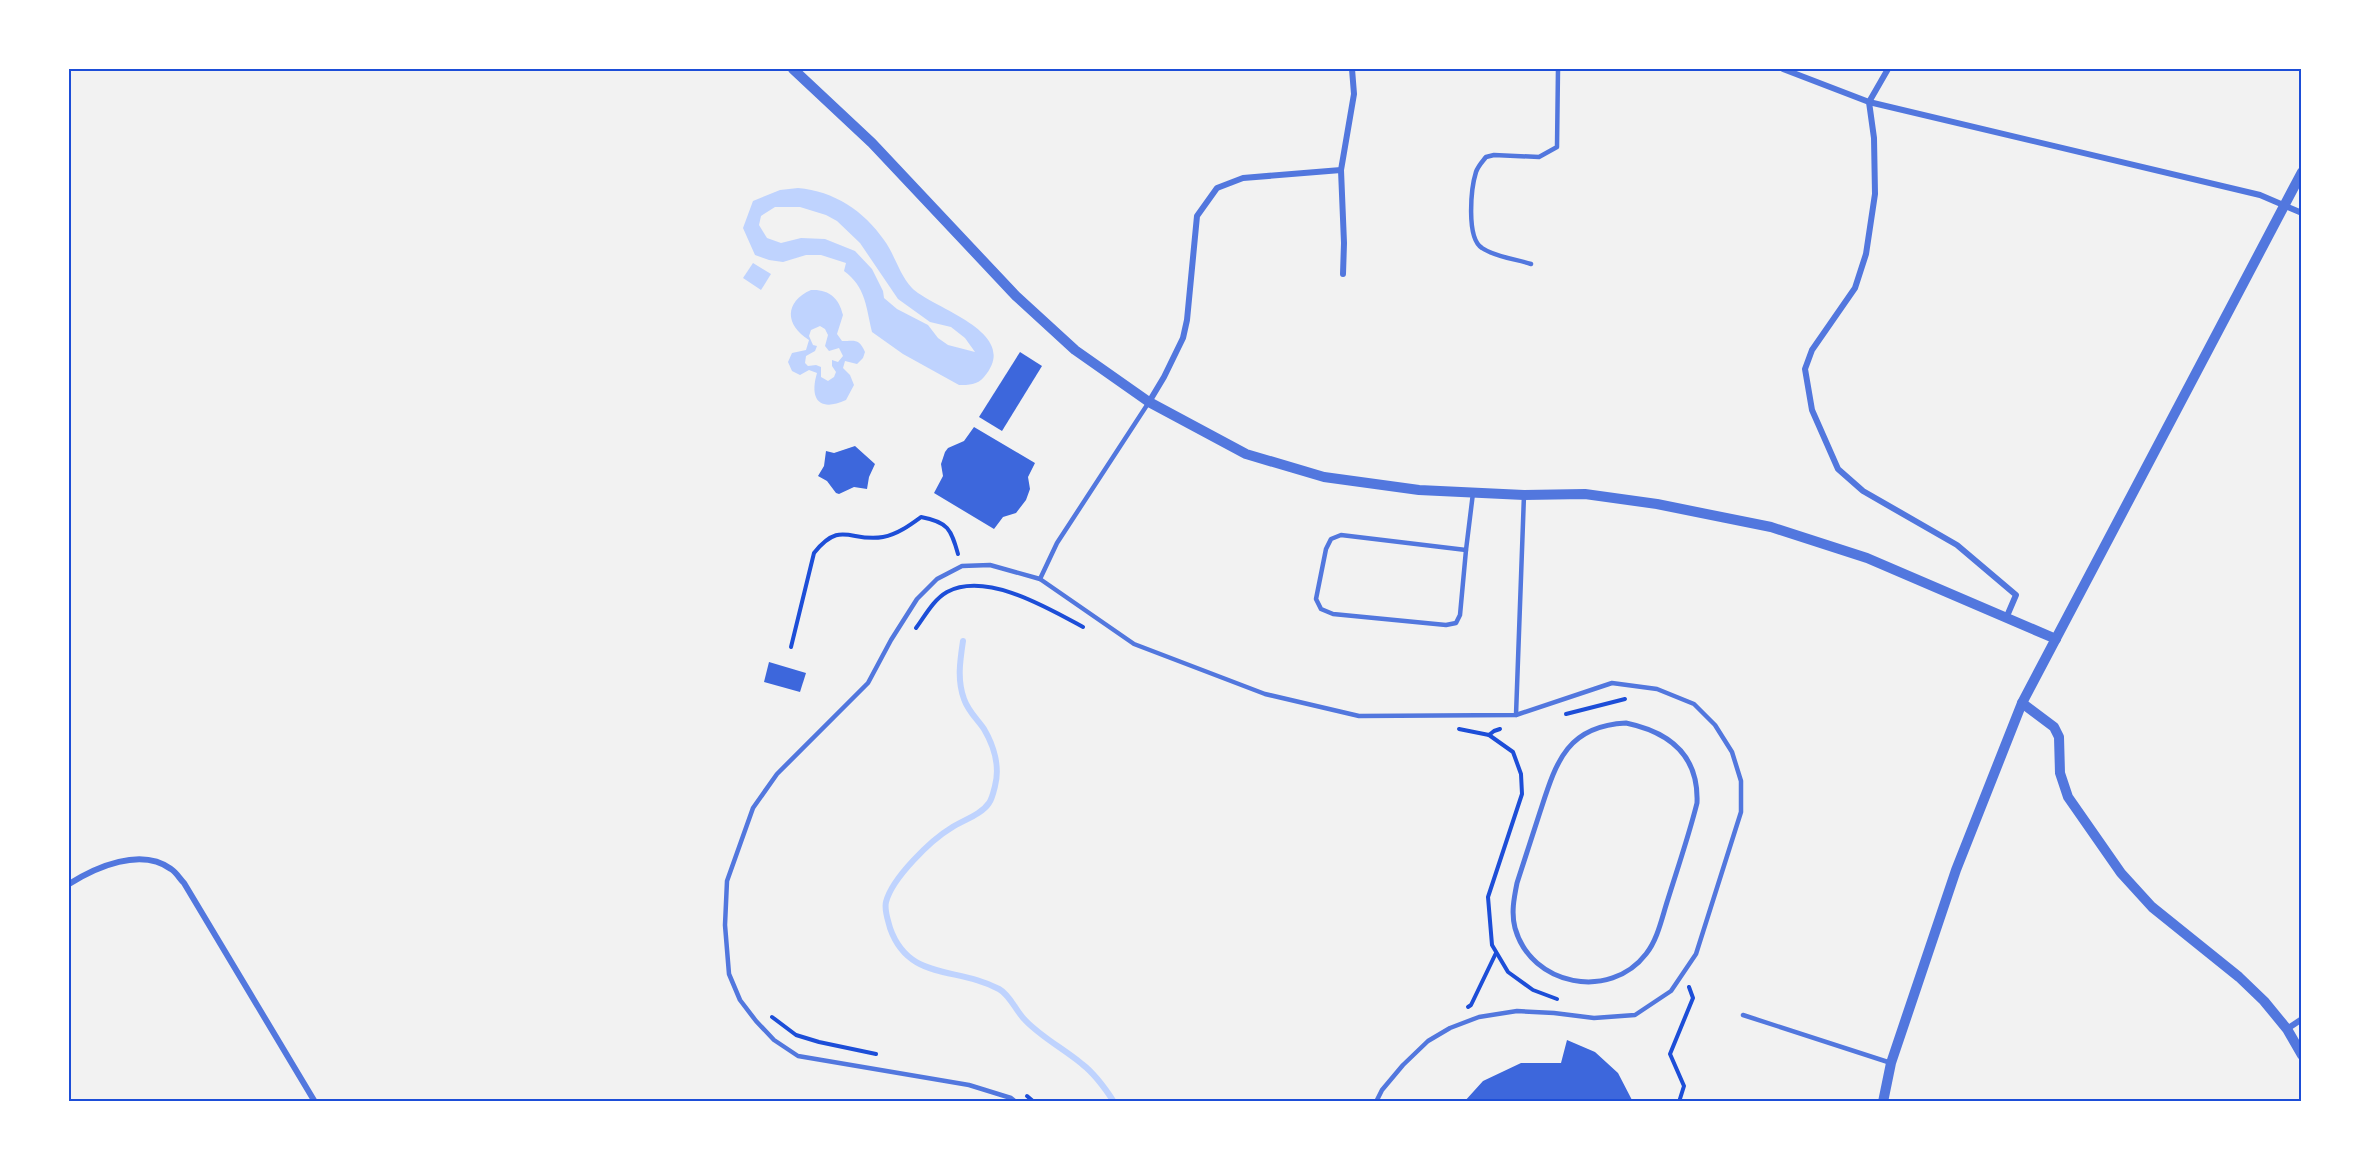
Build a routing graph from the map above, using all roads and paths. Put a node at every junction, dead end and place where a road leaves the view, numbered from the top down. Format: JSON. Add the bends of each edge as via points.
{"nodes":[{"id":1,"x":793,"y":69,"type":"edge"},
{"id":2,"x":1352,"y":69,"type":"edge"},
{"id":3,"x":1558,"y":69,"type":"edge"},
{"id":4,"x":1783,"y":69,"type":"edge"},
{"id":5,"x":1888,"y":69,"type":"edge"},
{"id":6,"x":1869,"y":102,"type":"junction"},
{"id":7,"x":1341,"y":170,"type":"junction"},
{"id":8,"x":2302,"y":172,"type":"edge"},
{"id":9,"x":2285,"y":206,"type":"junction"},
{"id":10,"x":2302,"y":213,"type":"edge"},
{"id":11,"x":1531,"y":264,"type":"dead end"},
{"id":12,"x":1343,"y":274,"type":"dead end"},
{"id":13,"x":1149,"y":402,"type":"junction"},
{"id":14,"x":1473,"y":493,"type":"junction"},
{"id":15,"x":1524,"y":495,"type":"junction"},
{"id":16,"x":1466,"y":550,"type":"junction"},
{"id":17,"x":962,"y":566,"type":"junction"},
{"id":18,"x":1040,"y":579,"type":"junction"},
{"id":19,"x":1062,"y":615,"type":"dead end"},
{"id":20,"x":2007,"y":616,"type":"junction"},
{"id":21,"x":911,"y":635,"type":"dead end"},
{"id":22,"x":2056,"y":639,"type":"junction"},
{"id":23,"x":791,"y":647,"type":"dead end"},
{"id":24,"x":2022,"y":703,"type":"junction"},
{"id":25,"x":1516,"y":715,"type":"junction"},
{"id":26,"x":1489,"y":735,"type":"dead end"},
{"id":27,"x":1693,"y":819,"type":"joint"},
{"id":28,"x":69,"y":884,"type":"edge"},
{"id":29,"x":1684,"y":972,"type":"junction"},
{"id":30,"x":1564,"y":1000,"type":"dead end"},
{"id":31,"x":765,"y":1009,"type":"dead end"},
{"id":32,"x":1743,"y":1015,"type":"dead end"},
{"id":33,"x":2302,"y":1019,"type":"edge"},
{"id":34,"x":2287,"y":1029,"type":"junction"},
{"id":35,"x":2302,"y":1055,"type":"edge"},
{"id":36,"x":885,"y":1056,"type":"dead end"},
{"id":37,"x":1891,"y":1064,"type":"junction"},
{"id":38,"x":1022,"y":1092,"type":"dead end"},
{"id":39,"x":315,"y":1102,"type":"edge"},
{"id":40,"x":1016,"y":1102,"type":"edge"},
{"id":41,"x":1034,"y":1102,"type":"edge"},
{"id":42,"x":1376,"y":1102,"type":"edge"},
{"id":43,"x":1679,"y":1102,"type":"edge"},
{"id":44,"x":1883,"y":1102,"type":"edge"}],
"edges":[{"from":1,"to":13,"type":"street","via":[[872,143],[1016,296],[1075,350]]},
{"from":2,"to":7,"type":"street","via":[[1354,94]]},
{"from":3,"to":11,"type":"lane","via":[[1557,147],[1539,157],[1486,157],[1476,173],[1472,195],[1475,242],[1491,253]]},
{"from":4,"to":6,"type":"street"},
{"from":5,"to":6,"type":"street"},
{"from":6,"to":9,"type":"street","via":[[2260,195]]},
{"from":6,"to":20,"type":"street","via":[[1875,194],[1866,254],[1855,288],[1812,350],[1805,369],[1812,410],[1838,469],[1863,491],[1957,545],[2016,595]]},
{"from":7,"to":12,"type":"street"},
{"from":7,"to":13,"type":"street","via":[[1243,178],[1217,188],[1197,216],[1183,338]]},
{"from":8,"to":9,"type":"street"},
{"from":9,"to":10,"type":"street"},
{"from":9,"to":22,"type":"street"},
{"from":13,"to":14,"type":"street","via":[[1246,454],[1324,477]]},
{"from":13,"to":18,"type":"lane","via":[[1057,543]]},
{"from":14,"to":15,"type":"street"},
{"from":14,"to":16,"type":"lane"},
{"from":15,"to":20,"type":"street","via":[[1585,494],[1771,527],[1867,558]]},
{"from":15,"to":25,"type":"lane"},
{"from":16,"to":16,"type":"lane","via":[[1341,535],[1331,538],[1316,600],[1321,609],[1333,614],[1456,624]]},
{"from":17,"to":18,"type":"lane","via":[[990,565]]},
{"from":17,"to":23,"type":"path","via":[[951,531],[939,520],[921,517],[882,538],[838,533],[823,541],[814,553]]},
{"from":17,"to":40,"type":"lane","via":[[937,579],[917,599],[868,683],[777,774],[753,808],[727,881],[729,974],[740,1000],[756,1021],[774,1040],[798,1056],[969,1085]]},
{"from":18,"to":25,"type":"lane","via":[[1134,644],[1265,694],[1359,716]]},
{"from":19,"to":21,"type":"path","via":[[1017,594],[961,586],[935,602]]},
{"from":20,"to":22,"type":"street"},
{"from":22,"to":24,"type":"street"},
{"from":24,"to":34,"type":"street","via":[[2054,726],[2059,737],[2060,773],[2068,797],[2121,873],[2152,907],[2239,977]]},
{"from":24,"to":37,"type":"street","via":[[1956,870]]},
{"from":25,"to":29,"type":"lane","via":[[1612,683],[1658,689],[1676,696],[1694,704],[1715,725],[1732,752],[1741,781],[1741,812],[1696,954]]},
{"from":26,"to":30,"type":"path","via":[[1513,752],[1521,774],[1522,794],[1488,897],[1492,945],[1508,972],[1533,990]]},
{"from":27,"to":27,"type":"street","via":[[1698,788],[1685,756],[1674,743],[1644,727],[1626,723],[1594,728],[1577,740],[1554,770],[1517,883],[1513,916],[1526,951],[1543,968],[1576,982],[1603,982],[1629,972],[1647,954],[1657,933]]},
{"from":28,"to":39,"type":"street","via":[[116,863],[140,860],[171,869]]},
{"from":29,"to":42,"type":"lane","via":[[1671,991],[1635,1015],[1594,1018],[1517,1011],[1479,1017],[1450,1028],[1428,1041],[1403,1065]]},
{"from":29,"to":43,"type":"path","via":[[1693,998],[1670,1054],[1684,1086]]},
{"from":31,"to":36,"type":"path","via":[[796,1035]]},
{"from":32,"to":37,"type":"lane"},
{"from":33,"to":34,"type":"street"},
{"from":34,"to":35,"type":"street"},
{"from":37,"to":44,"type":"street"},
{"from":38,"to":41,"type":"path"}]}
